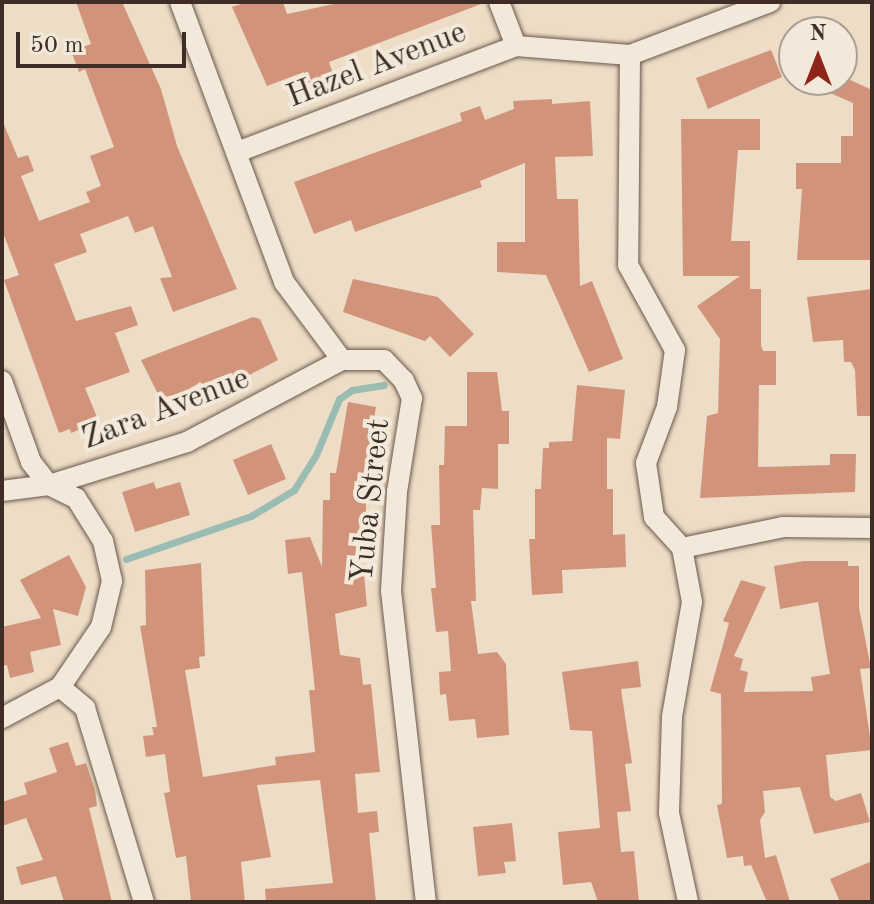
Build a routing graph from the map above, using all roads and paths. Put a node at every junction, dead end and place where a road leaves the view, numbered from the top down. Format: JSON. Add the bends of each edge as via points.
{"nodes":[{"id":1,"x":180,"y":2,"type":"edge"},
{"id":2,"x":499,"y":2,"type":"edge"},
{"id":3,"x":770,"y":2,"type":"edge"},
{"id":4,"x":516,"y":46,"type":"junction"},
{"id":5,"x":630,"y":55,"type":"junction"},
{"id":6,"x":237,"y":152,"type":"junction"},
{"id":7,"x":342,"y":360,"type":"junction"},
{"id":8,"x":2,"y":381,"type":"edge"},
{"id":9,"x":49,"y":485,"type":"junction"},
{"id":10,"x":2,"y":491,"type":"edge"},
{"id":11,"x":872,"y":528,"type":"edge"},
{"id":12,"x":682,"y":548,"type":"junction"},
{"id":13,"x":60,"y":687,"type":"junction"},
{"id":14,"x":2,"y":718,"type":"edge"},
{"id":15,"x":144,"y":902,"type":"edge"},
{"id":16,"x":426,"y":902,"type":"edge"},
{"id":17,"x":688,"y":902,"type":"edge"}],
"edges":[{"from":1,"to":6,"type":"street"},
{"from":2,"to":4,"type":"street"},
{"from":3,"to":5,"type":"street","name":"Hazel Avenue"},
{"from":4,"to":5,"type":"street","name":"Hazel Avenue"},
{"from":4,"to":6,"type":"street","name":"Hazel Avenue"},
{"from":5,"to":12,"type":"street","via":[[628,265],[675,350],[667,407],[646,463],[654,517]]},
{"from":6,"to":7,"type":"street","via":[[284,282]]},
{"from":7,"to":9,"type":"street","name":"Zara Avenue","via":[[187,442]]},
{"from":7,"to":16,"type":"street","name":"Yuba Street","via":[[384,360],[412,398],[397,492],[391,591]]},
{"from":8,"to":9,"type":"street","via":[[31,462]]},
{"from":9,"to":10,"type":"street","name":"Zara Avenue"},
{"from":9,"to":13,"type":"street","via":[[76,498],[103,541],[112,581],[101,627]]},
{"from":11,"to":12,"type":"street","via":[[783,527]]},
{"from":12,"to":17,"type":"street","via":[[692,602],[672,717],[669,813]]},
{"from":13,"to":14,"type":"street"},
{"from":13,"to":15,"type":"street","via":[[85,708]]}]}
